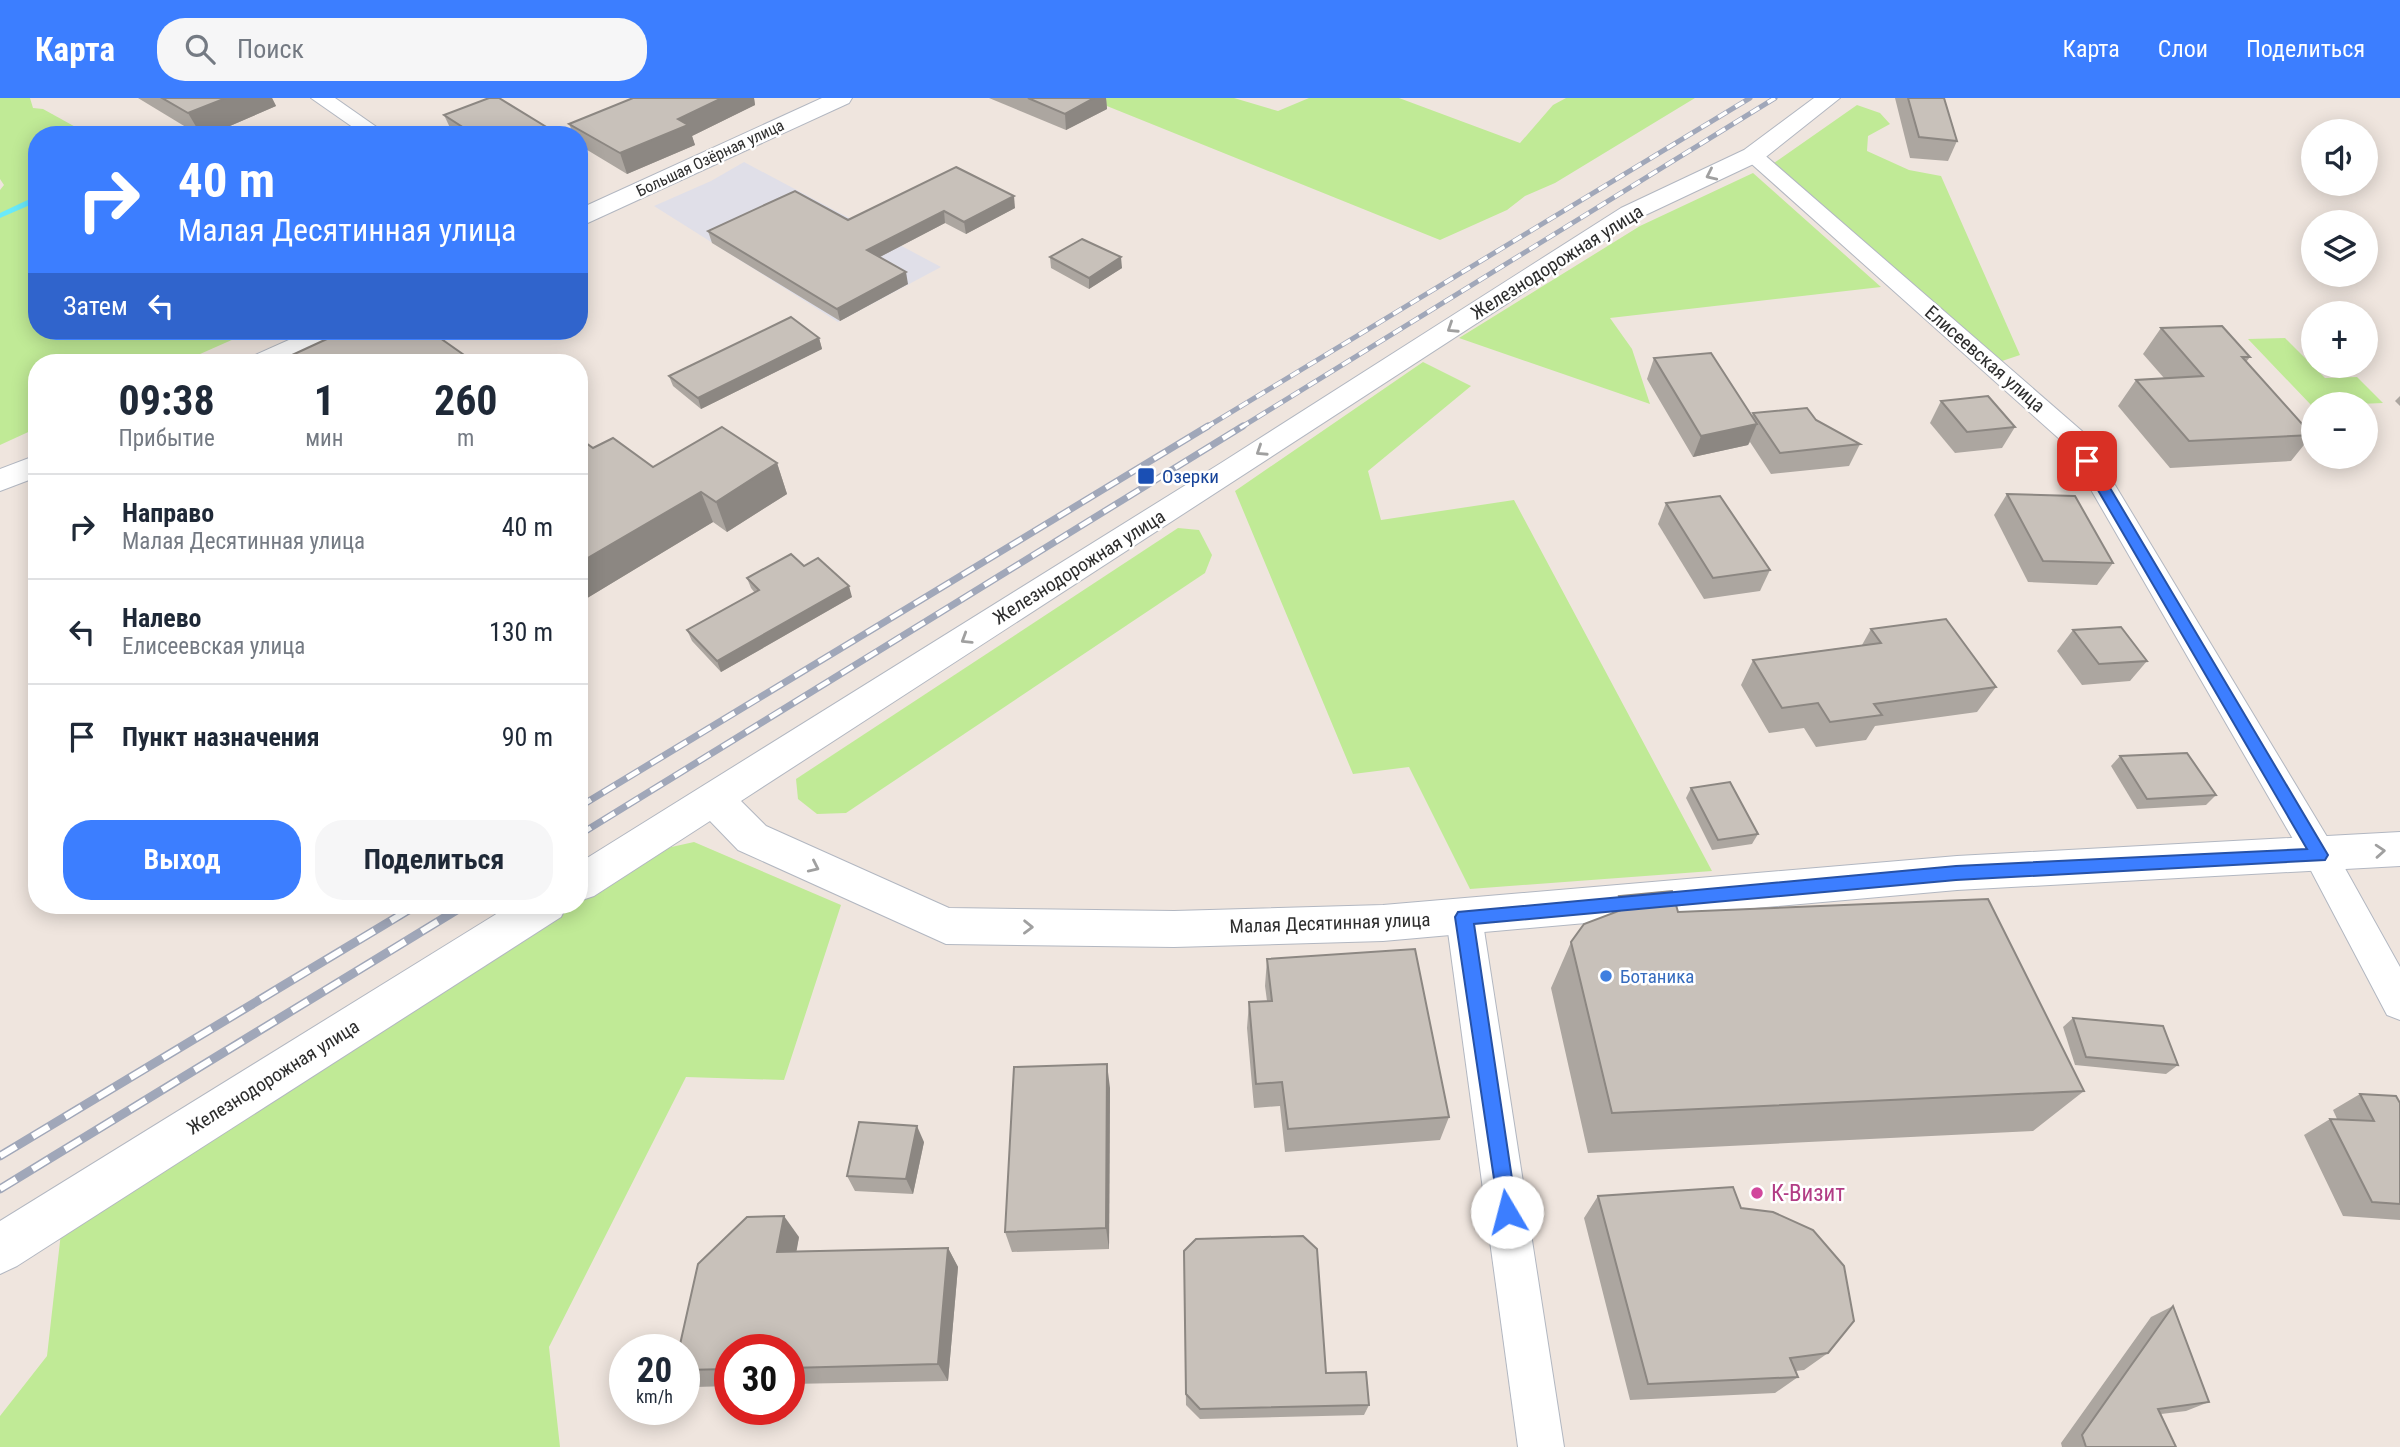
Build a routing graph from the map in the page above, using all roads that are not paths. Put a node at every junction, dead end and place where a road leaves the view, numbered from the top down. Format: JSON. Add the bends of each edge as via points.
{"nodes":[{"id":1,"x":321,"y":98,"type":"edge"},
{"id":2,"x":841,"y":98,"type":"edge"},
{"id":3,"x":1829,"y":98,"type":"edge"},
{"id":4,"x":364,"y":126,"type":"edge"},
{"id":5,"x":1752,"y":155,"type":"junction"},
{"id":6,"x":588,"y":215,"type":"edge"},
{"id":7,"x":312,"y":340,"type":"edge"},
{"id":8,"x":280,"y":354,"type":"edge"},
{"id":9,"x":28,"y":469,"type":"edge"},
{"id":10,"x":0,"y":481,"type":"edge"},
{"id":11,"x":713,"y":799,"type":"junction"},
{"id":12,"x":653,"y":837,"type":"junction"},
{"id":13,"x":752,"y":838,"type":"junction"},
{"id":14,"x":2400,"y":849,"type":"edge"},
{"id":15,"x":2319,"y":855,"type":"junction"},
{"id":16,"x":588,"y":878,"type":"edge"},
{"id":17,"x":532,"y":914,"type":"edge"},
{"id":18,"x":1464,"y":917,"type":"junction"},
{"id":19,"x":2400,"y":1003,"type":"edge"},
{"id":20,"x":0,"y":1249,"type":"edge"},
{"id":21,"x":1541,"y":1447,"type":"edge"}],
"edges":[{"from":1,"to":4,"type":"street"},
{"from":2,"to":6,"type":"street","name":"Большая Озёрная улица"},
{"from":3,"to":5,"type":"street","name":"Железнодорожная улица"},
{"from":5,"to":11,"type":"street","name":"Железнодорожная улица","one_way":true,"via":[[1630,213]]},
{"from":5,"to":15,"type":"street","name":"Елисеевская улица","via":[[2074,438]]},
{"from":7,"to":8,"type":"street"},
{"from":9,"to":10,"type":"street"},
{"from":11,"to":12,"type":"street","name":"Железнодорожная улица"},
{"from":11,"to":13,"type":"street","name":"Малая Десятинная улица"},
{"from":12,"to":13,"type":"street","via":[[687,829]]},
{"from":12,"to":16,"type":"street","name":"Железнодорожная улица"},
{"from":13,"to":18,"type":"street","name":"Малая Десятинная улица","one_way":true,"via":[[946,926],[1174,929]]},
{"from":15,"to":14,"type":"street","name":"Малая Десятинная улица","one_way":true},
{"from":15,"to":18,"type":"street","name":"Малая Десятинная улица","via":[[1956,873]]},
{"from":15,"to":19,"type":"street","name":"Елисеевская улица"},
{"from":17,"to":20,"type":"street","name":"Железнодорожная улица"},
{"from":18,"to":21,"type":"street"}]}
